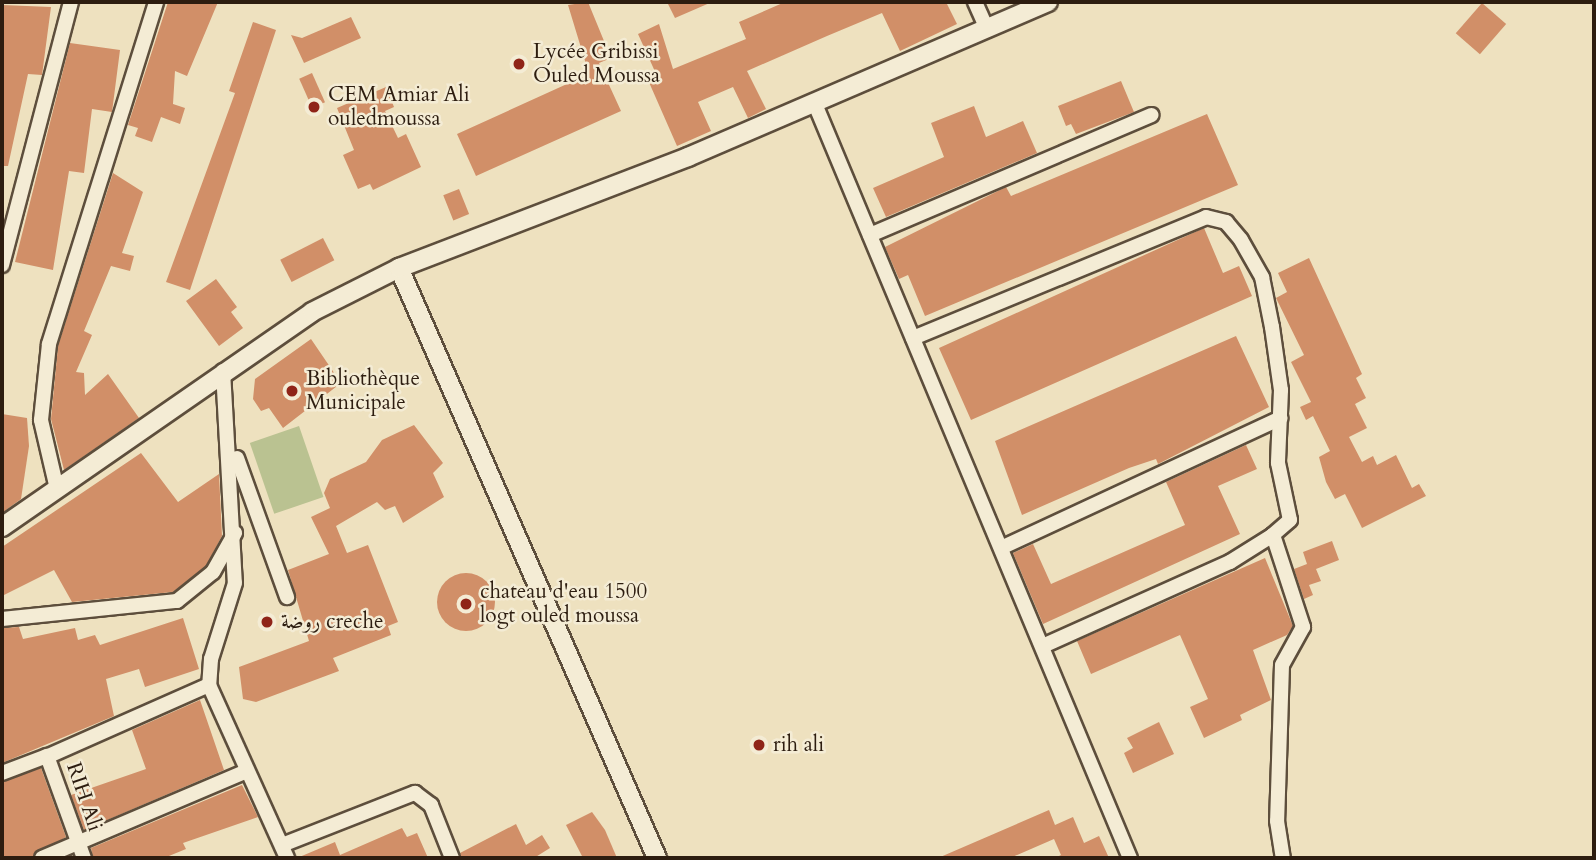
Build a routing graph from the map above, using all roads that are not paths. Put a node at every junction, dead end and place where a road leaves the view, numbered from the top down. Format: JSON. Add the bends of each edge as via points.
{"nodes":[{"id":1,"x":71,"y":2,"type":"edge"},
{"id":2,"x":156,"y":2,"type":"edge"},
{"id":3,"x":975,"y":2,"type":"edge"},
{"id":4,"x":1048,"y":2,"type":"edge"},
{"id":5,"x":987,"y":29,"type":"junction"},
{"id":6,"x":815,"y":104,"type":"junction"},
{"id":7,"x":1151,"y":116,"type":"dead end"},
{"id":8,"x":870,"y":235,"type":"junction"},
{"id":9,"x":2,"y":265,"type":"edge"},
{"id":10,"x":399,"y":268,"type":"junction"},
{"id":11,"x":913,"y":338,"type":"junction"},
{"id":12,"x":223,"y":371,"type":"junction"},
{"id":13,"x":1281,"y":418,"type":"junction"},
{"id":14,"x":232,"y":447,"type":"junction"},
{"id":15,"x":57,"y":489,"type":"junction"},
{"id":16,"x":2,"y":527,"type":"edge"},
{"id":17,"x":237,"y":530,"type":"junction"},
{"id":18,"x":1273,"y":535,"type":"junction"},
{"id":19,"x":1003,"y":547,"type":"junction"},
{"id":20,"x":287,"y":597,"type":"dead end"},
{"id":21,"x":2,"y":619,"type":"edge"},
{"id":22,"x":1045,"y":645,"type":"junction"},
{"id":23,"x":209,"y":685,"type":"junction"},
{"id":24,"x":44,"y":758,"type":"junction"},
{"id":25,"x":245,"y":772,"type":"junction"},
{"id":26,"x":2,"y":773,"type":"edge"},
{"id":27,"x":81,"y":852,"type":"edge"},
{"id":28,"x":285,"y":852,"type":"edge"},
{"id":29,"x":42,"y":858,"type":"edge"},
{"id":30,"x":452,"y":858,"type":"edge"},
{"id":31,"x":657,"y":858,"type":"edge"},
{"id":32,"x":1130,"y":858,"type":"edge"},
{"id":33,"x":1283,"y":858,"type":"edge"}],
"edges":[{"from":1,"to":9,"type":"street"},
{"from":2,"to":15,"type":"street","via":[[49,344],[41,421]]},
{"from":3,"to":5,"type":"street"},
{"from":4,"to":5,"type":"street"},
{"from":5,"to":6,"type":"street"},
{"from":6,"to":8,"type":"street"},
{"from":6,"to":10,"type":"street"},
{"from":7,"to":8,"type":"street"},
{"from":8,"to":11,"type":"street"},
{"from":10,"to":12,"type":"street","via":[[312,312]]},
{"from":10,"to":31,"type":"street"},
{"from":11,"to":13,"type":"street","via":[[1206,217],[1226,222],[1262,277]]},
{"from":11,"to":19,"type":"street"},
{"from":12,"to":14,"type":"street"},
{"from":12,"to":15,"type":"street"},
{"from":13,"to":18,"type":"street","via":[[1279,463],[1290,520]]},
{"from":13,"to":19,"type":"street"},
{"from":14,"to":17,"type":"street"},
{"from":14,"to":20,"type":"street"},
{"from":15,"to":16,"type":"street"},
{"from":17,"to":21,"type":"street","via":[[213,572],[177,601]]},
{"from":17,"to":23,"type":"street","via":[[235,583],[211,659]]},
{"from":18,"to":22,"type":"street","via":[[1230,562]]},
{"from":18,"to":33,"type":"street","via":[[1303,627],[1282,665],[1277,821]]},
{"from":19,"to":22,"type":"street"},
{"from":22,"to":32,"type":"street"},
{"from":23,"to":24,"type":"street"},
{"from":23,"to":25,"type":"street"},
{"from":24,"to":26,"type":"street","name":"RIH Ali"},
{"from":24,"to":27,"type":"street","name":"RIH Ali"},
{"from":25,"to":27,"type":"street"},
{"from":25,"to":28,"type":"street"},
{"from":27,"to":29,"type":"street"},
{"from":28,"to":30,"type":"street","via":[[415,793],[430,805]]}]}
